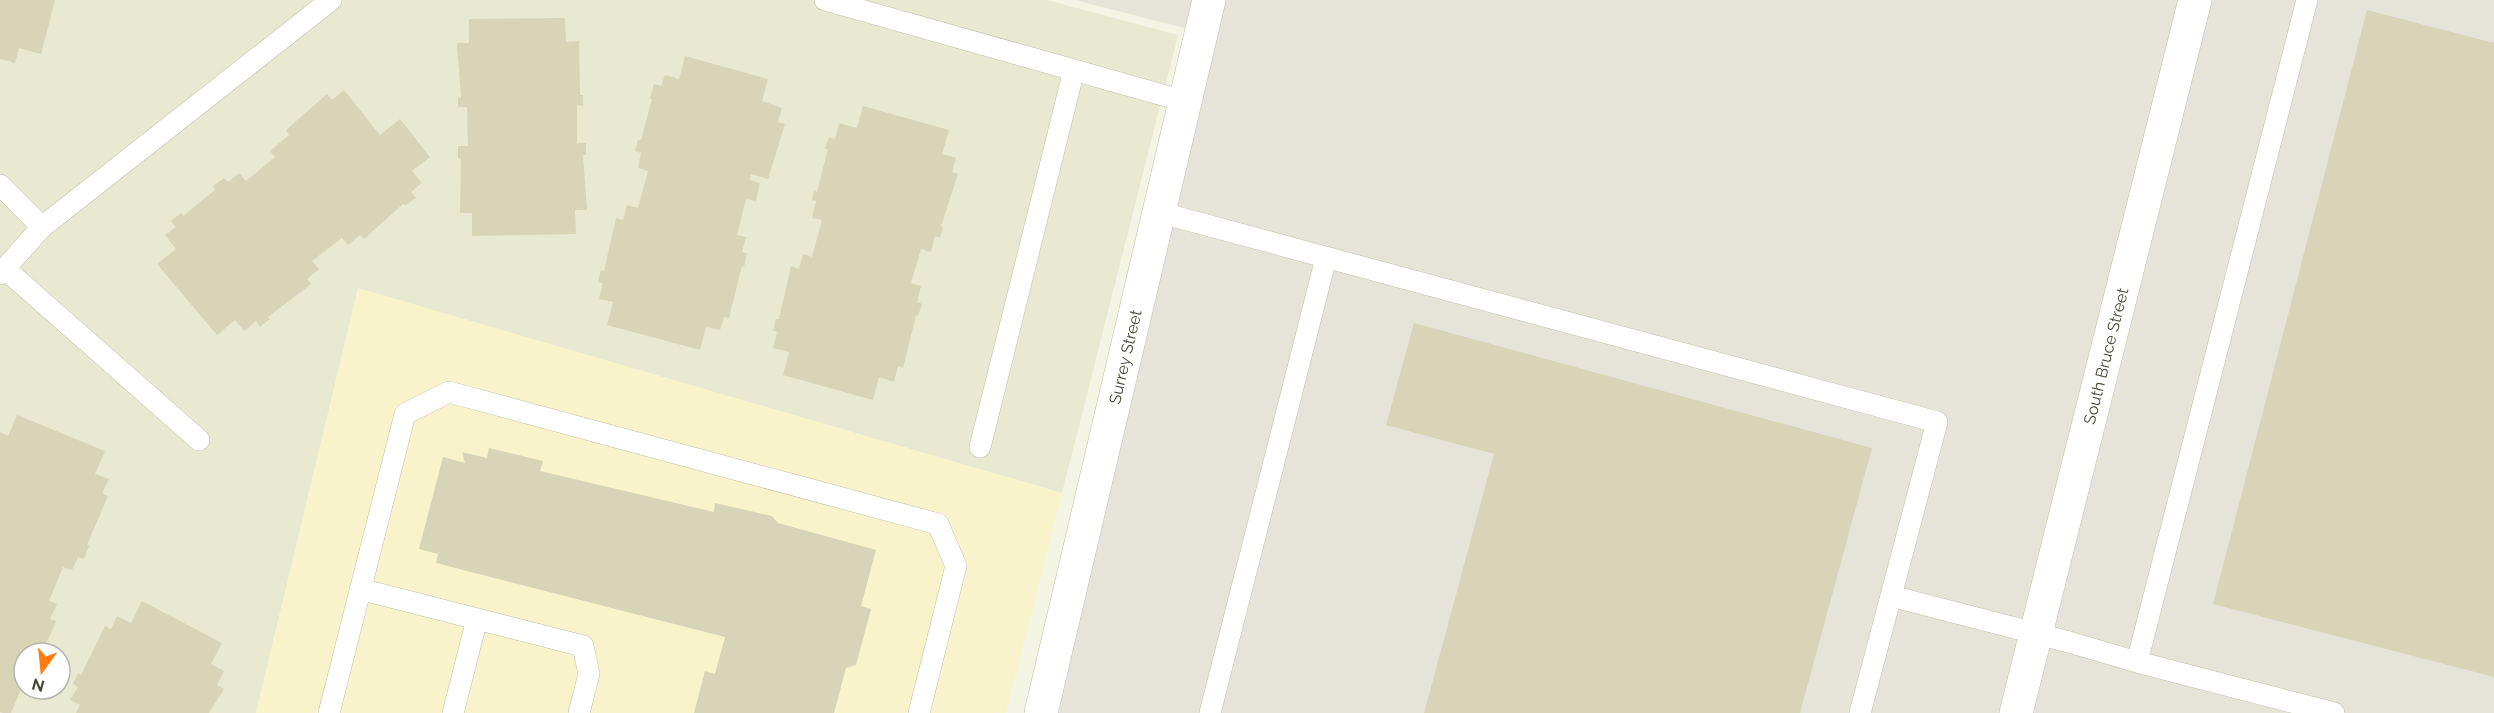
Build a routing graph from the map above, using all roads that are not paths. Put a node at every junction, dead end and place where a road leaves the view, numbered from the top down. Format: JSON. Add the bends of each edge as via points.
{"nodes":[{"id":1,"x":331,"y":0,"type":"edge"},
{"id":2,"x":825,"y":0,"type":"edge"},
{"id":3,"x":1209,"y":0,"type":"edge"},
{"id":4,"x":2195,"y":0,"type":"edge"},
{"id":5,"x":2307,"y":0,"type":"edge"},
{"id":6,"x":1074,"y":70,"type":"junction"},
{"id":7,"x":1184,"y":101,"type":"junction"},
{"id":8,"x":0,"y":185,"type":"edge"},
{"id":9,"x":1158,"y":212,"type":"junction"},
{"id":10,"x":42,"y":227,"type":"junction"},
{"id":11,"x":1326,"y":258,"type":"junction"},
{"id":12,"x":2,"y":271,"type":"edge"},
{"id":13,"x":199,"y":440,"type":"dead end"},
{"id":14,"x":980,"y":447,"type":"dead end"},
{"id":15,"x":360,"y":589,"type":"junction"},
{"id":16,"x":1891,"y":596,"type":"junction"},
{"id":17,"x":477,"y":619,"type":"junction"},
{"id":18,"x":2036,"y":633,"type":"junction"},
{"id":19,"x":2137,"y":662,"type":"junction"},
{"id":20,"x":329,"y":713,"type":"edge"},
{"id":21,"x":453,"y":713,"type":"edge"},
{"id":22,"x":579,"y":713,"type":"edge"},
{"id":23,"x":919,"y":713,"type":"edge"},
{"id":24,"x":1041,"y":713,"type":"edge"},
{"id":25,"x":1210,"y":713,"type":"edge"},
{"id":26,"x":1860,"y":713,"type":"edge"},
{"id":27,"x":2016,"y":713,"type":"edge"},
{"id":28,"x":2334,"y":713,"type":"edge"}],
"edges":[{"from":1,"to":10,"type":"lane"},
{"from":2,"to":6,"type":"lane"},
{"from":3,"to":7,"type":"street","name":"Surrey Street"},
{"from":4,"to":18,"type":"street","name":"South Bruce Street"},
{"from":5,"to":19,"type":"lane"},
{"from":6,"to":7,"type":"lane"},
{"from":6,"to":14,"type":"lane"},
{"from":7,"to":9,"type":"street","name":"Surrey Street"},
{"from":8,"to":10,"type":"lane"},
{"from":9,"to":11,"type":"lane"},
{"from":9,"to":24,"type":"street","name":"Surrey Street"},
{"from":10,"to":12,"type":"lane"},
{"from":11,"to":16,"type":"lane","via":[[1937,422]]},
{"from":11,"to":25,"type":"lane"},
{"from":12,"to":13,"type":"lane"},
{"from":15,"to":17,"type":"lane"},
{"from":15,"to":20,"type":"lane"},
{"from":15,"to":23,"type":"lane","via":[[405,414],[449,392],[938,524],[956,566]]},
{"from":16,"to":18,"type":"lane"},
{"from":16,"to":26,"type":"lane"},
{"from":17,"to":21,"type":"lane"},
{"from":17,"to":22,"type":"lane","via":[[584,646],[589,674]]},
{"from":18,"to":19,"type":"lane"},
{"from":18,"to":27,"type":"street","name":"South Bruce Street"},
{"from":19,"to":28,"type":"lane"}]}
